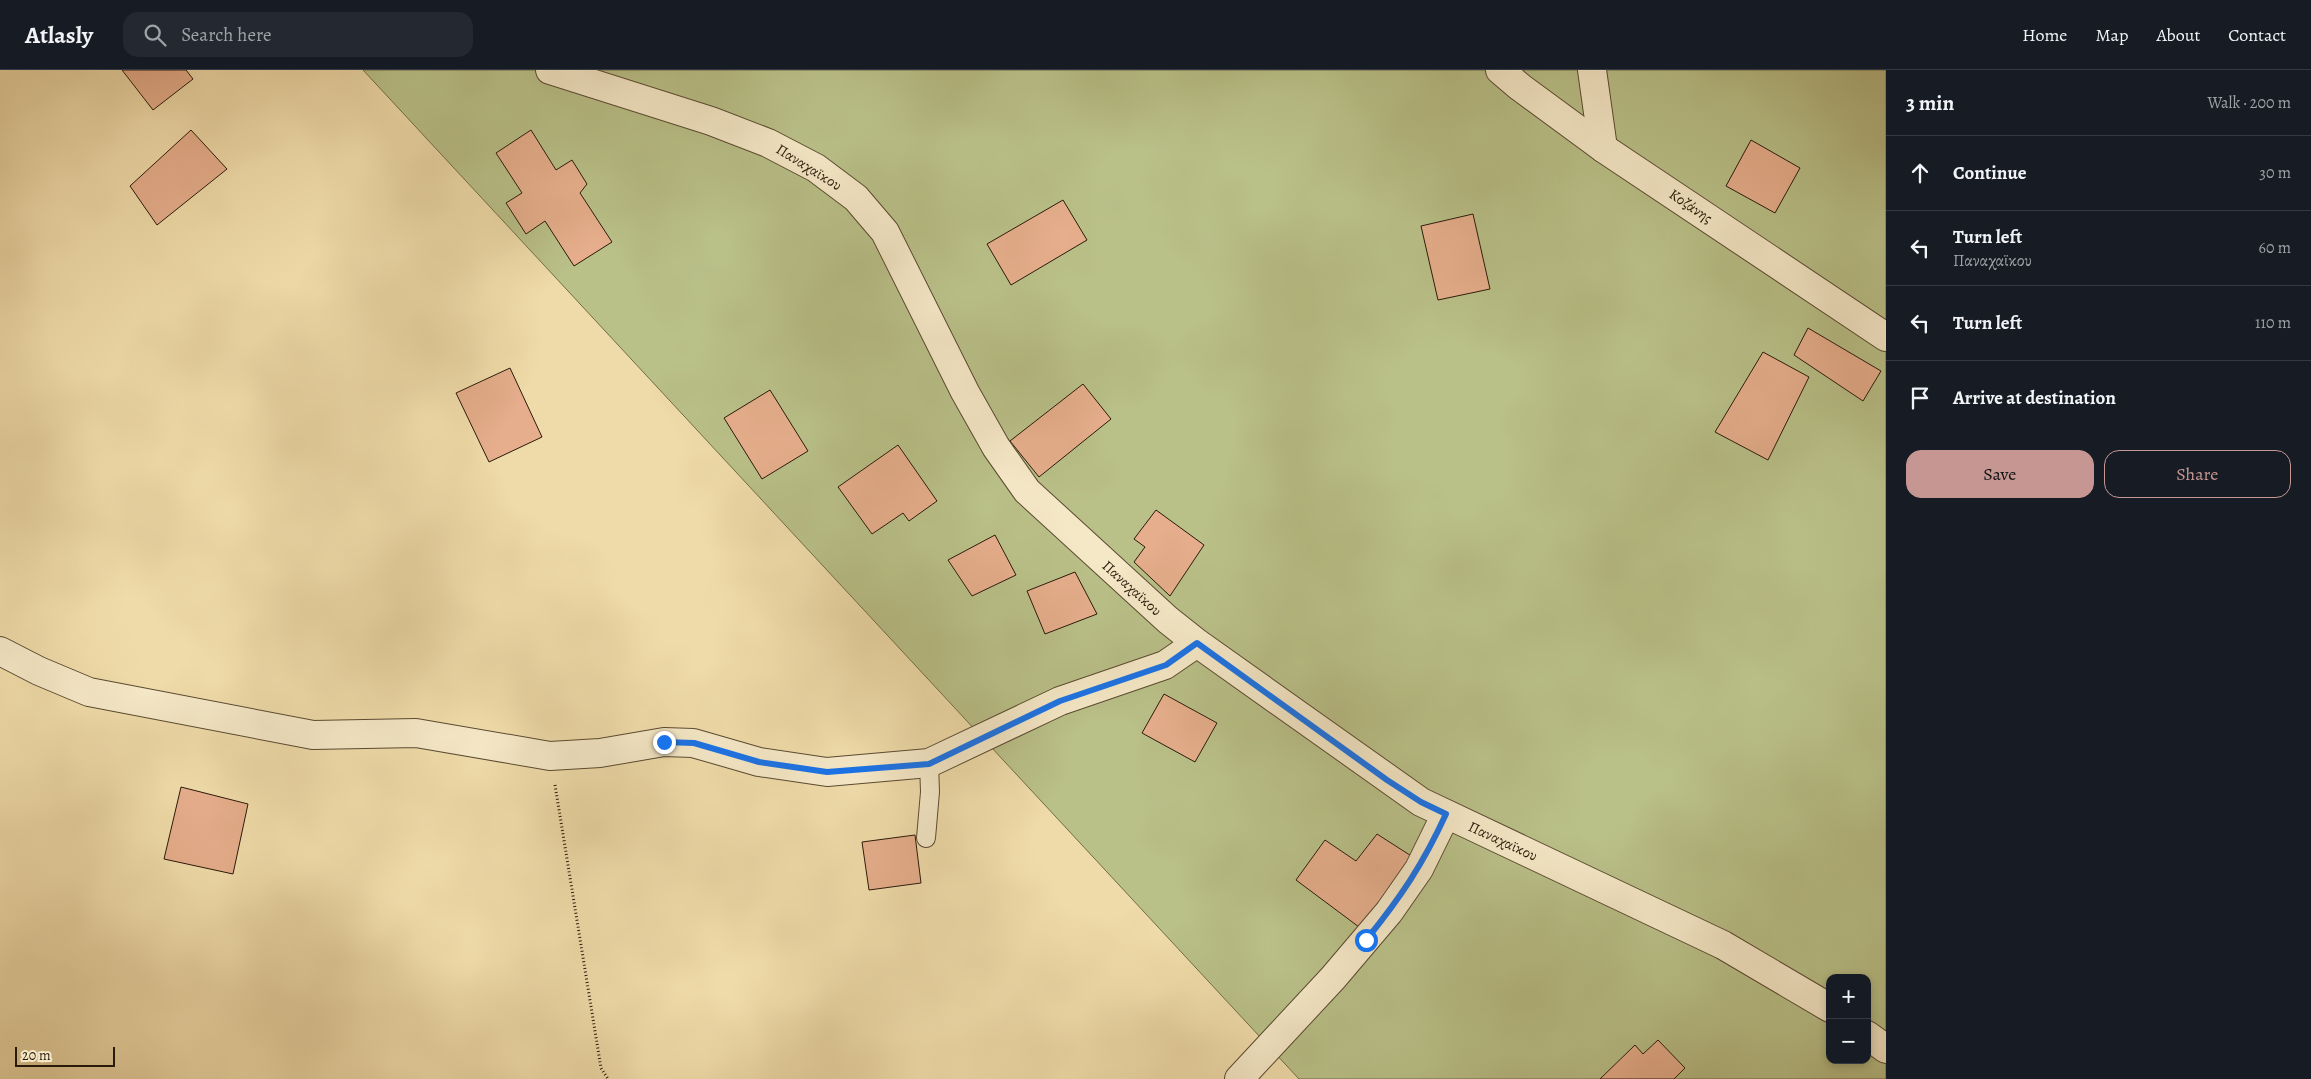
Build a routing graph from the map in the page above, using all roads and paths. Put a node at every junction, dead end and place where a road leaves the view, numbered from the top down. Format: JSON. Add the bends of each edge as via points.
{"nodes":[{"id":1,"x":550,"y":70,"type":"edge"},
{"id":2,"x":1500,"y":70,"type":"edge"},
{"id":3,"x":1592,"y":70,"type":"edge"},
{"id":4,"x":1603,"y":148,"type":"junction"},
{"id":5,"x":1886,"y":337,"type":"edge"},
{"id":6,"x":1197,"y":643,"type":"junction"},
{"id":7,"x":0,"y":651,"type":"edge"},
{"id":8,"x":550,"y":756,"type":"junction"},
{"id":9,"x":929,"y":764,"type":"junction"},
{"id":10,"x":1446,"y":814,"type":"junction"},
{"id":11,"x":926,"y":838,"type":"dead end"},
{"id":12,"x":1826,"y":1006,"type":"edge"},
{"id":13,"x":1871,"y":1038,"type":"edge"},
{"id":14,"x":1886,"y":1049,"type":"edge"},
{"id":15,"x":608,"y":1079,"type":"edge"},
{"id":16,"x":1239,"y":1079,"type":"edge"}],
"edges":[{"from":1,"to":6,"type":"street","name":"Παναχαϊκου","via":[[711,121],[768,143],[816,168],[856,198],[885,232],[965,392],[996,448],[1021,484],[1051,515]]},
{"from":2,"to":4,"type":"street","name":"Κοζάνης"},
{"from":3,"to":4,"type":"street"},
{"from":4,"to":5,"type":"street","name":"Κοζάνης"},
{"from":6,"to":9,"type":"street","via":[[1166,665],[1060,701]]},
{"from":6,"to":10,"type":"street","name":"Παναχαϊκου","via":[[1399,788]]},
{"from":7,"to":8,"type":"street","via":[[89,692],[313,735],[416,733]]},
{"from":8,"to":9,"type":"street","via":[[600,754],[664,742],[694,743],[759,762],[827,772]]},
{"from":8,"to":15,"type":"path","via":[[601,1068]]},
{"from":9,"to":11,"type":"lane"},
{"from":10,"to":12,"type":"street","name":"Παναχαϊκου","via":[[1723,945]]},
{"from":10,"to":16,"type":"street","via":[[1419,869],[1389,912]]},
{"from":13,"to":14,"type":"street"}]}
